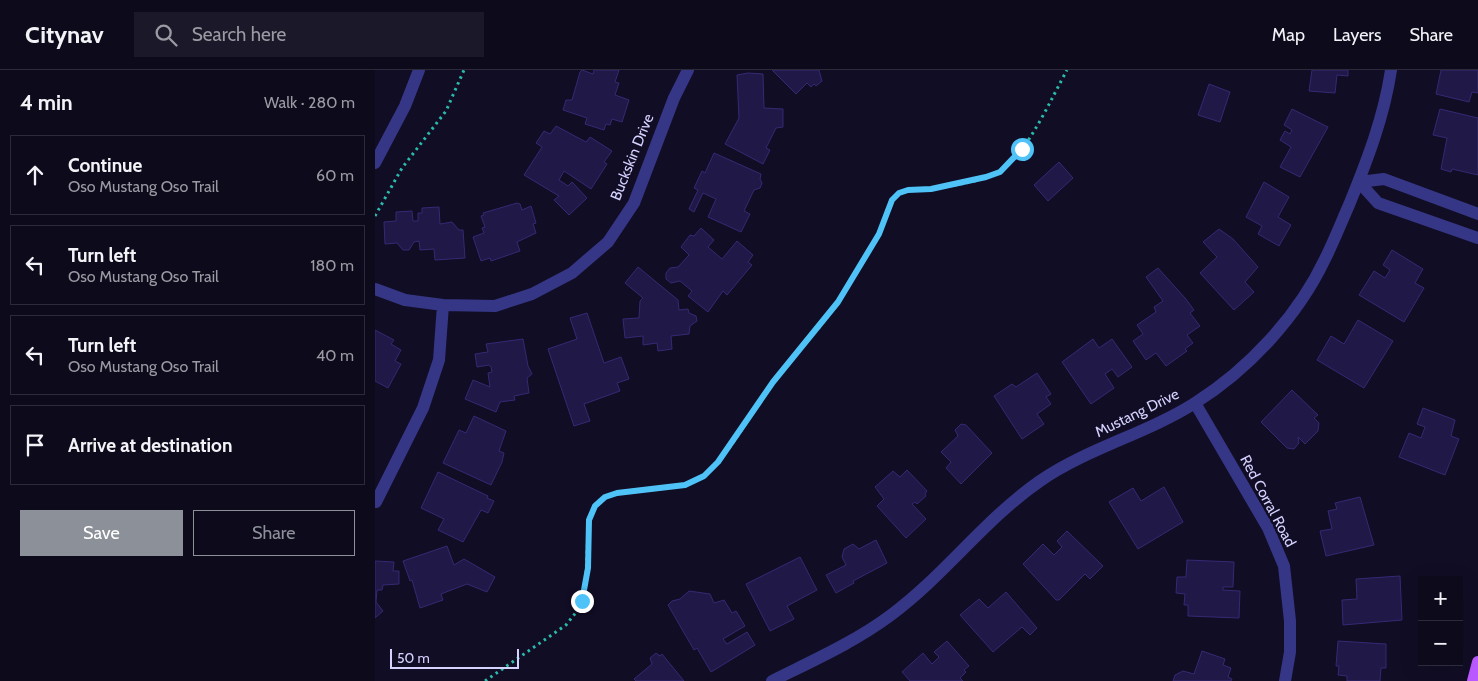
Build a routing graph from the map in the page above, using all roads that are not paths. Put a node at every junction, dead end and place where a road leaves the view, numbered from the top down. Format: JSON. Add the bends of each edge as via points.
{"nodes":[{"id":1,"x":419,"y":70,"type":"edge"},
{"id":2,"x":688,"y":70,"type":"edge"},
{"id":3,"x":1391,"y":70,"type":"edge"},
{"id":4,"x":375,"y":162,"type":"edge"},
{"id":5,"x":1359,"y":182,"type":"junction"},
{"id":6,"x":1478,"y":214,"type":"edge"},
{"id":7,"x":1478,"y":238,"type":"edge"},
{"id":8,"x":375,"y":289,"type":"edge"},
{"id":9,"x":443,"y":305,"type":"junction"},
{"id":10,"x":1195,"y":403,"type":"junction"},
{"id":11,"x":376,"y":502,"type":"edge"},
{"id":12,"x":1478,"y":662,"type":"edge"},
{"id":13,"x":772,"y":681,"type":"edge"},
{"id":14,"x":1285,"y":681,"type":"edge"},
{"id":15,"x":1473,"y":681,"type":"edge"}],
"edges":[{"from":1,"to":4,"type":"street","via":[[405,106]]},
{"from":2,"to":9,"type":"street","name":"Buckskin Drive","via":[[634,203],[608,242],[572,273],[532,294],[495,306]]},
{"from":3,"to":5,"type":"street","name":"Mustang Drive","via":[[1387,97]]},
{"from":5,"to":6,"type":"street","via":[[1384,179]]},
{"from":5,"to":7,"type":"street","via":[[1378,203]]},
{"from":5,"to":10,"type":"street","name":"Mustang Drive","via":[[1325,260],[1302,299],[1269,342]]},
{"from":8,"to":9,"type":"street","name":"Buckskin Drive","via":[[405,300]]},
{"from":9,"to":11,"type":"street","via":[[439,360],[423,408]]},
{"from":10,"to":13,"type":"street","name":"Mustang Drive","via":[[1041,480],[1007,506],[923,589],[891,615],[858,637]]},
{"from":10,"to":14,"type":"street","name":"Red Corral Road","via":[[1268,528],[1284,566],[1290,621],[1290,652]]},
{"from":12,"to":15,"type":"main road"}]}
